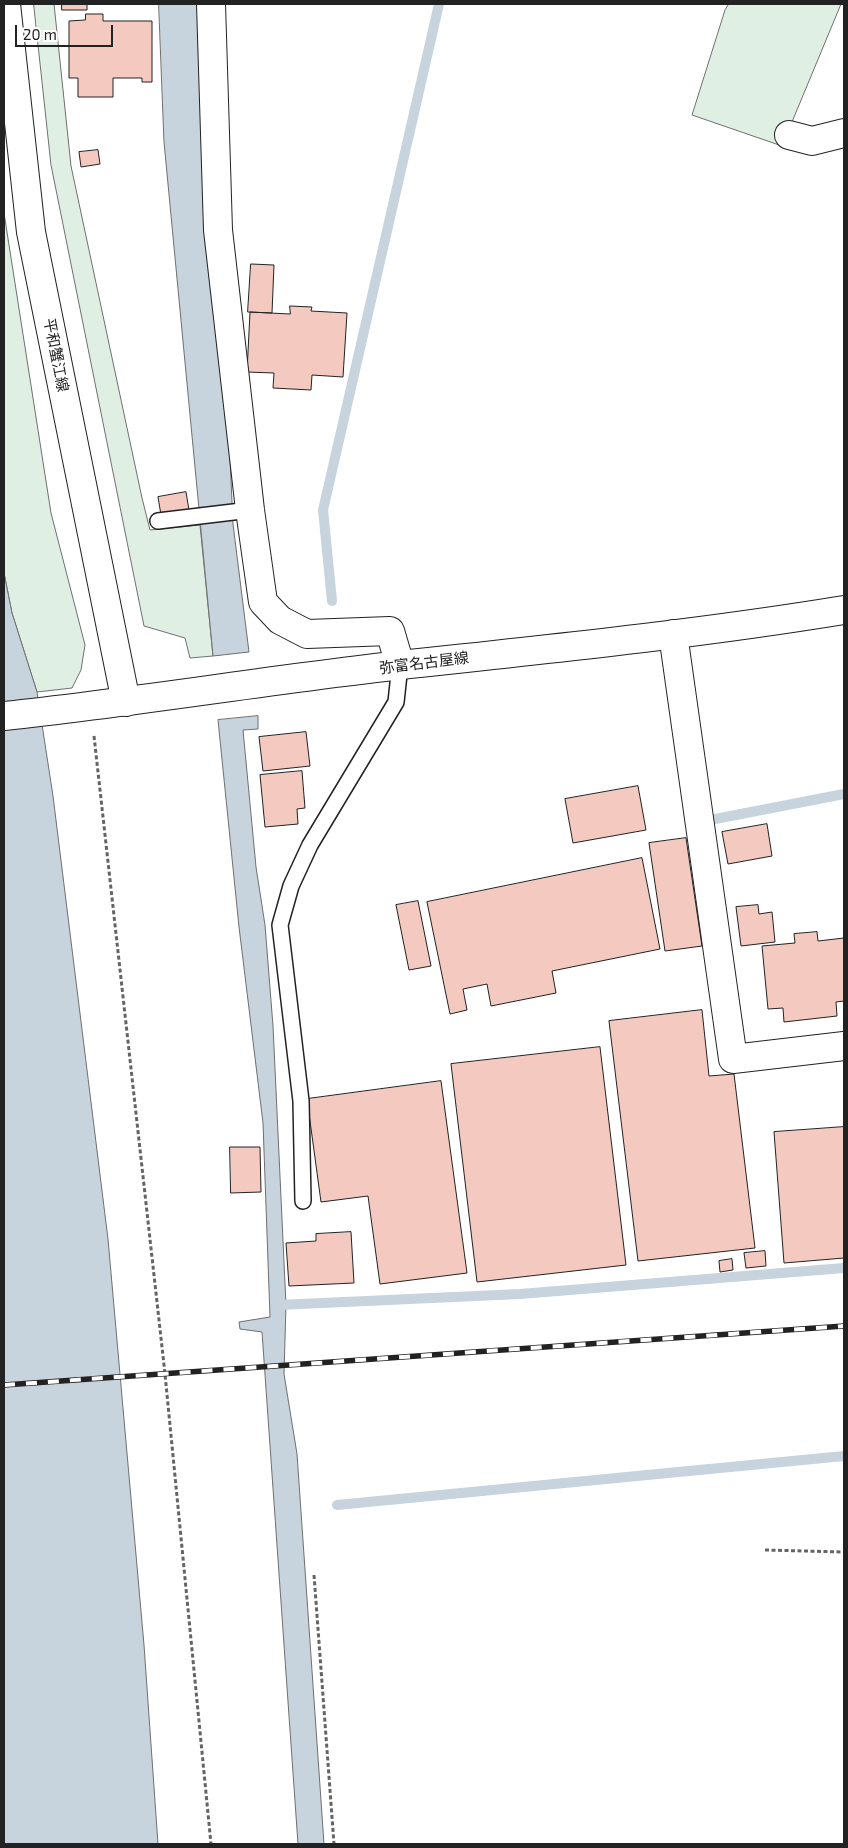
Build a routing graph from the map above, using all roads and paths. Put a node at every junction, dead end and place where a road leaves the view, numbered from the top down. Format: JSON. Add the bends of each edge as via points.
{"nodes":[{"id":1,"x":6,"y":4,"type":"edge"},
{"id":2,"x":211,"y":4,"type":"edge"},
{"id":3,"x":844,"y":133,"type":"edge"},
{"id":4,"x":789,"y":135,"type":"dead end"},
{"id":5,"x":244,"y":510,"type":"junction"},
{"id":6,"x":158,"y":521,"type":"dead end"},
{"id":7,"x":844,"y":608,"type":"edge"},
{"id":8,"x":673,"y":634,"type":"junction"},
{"id":9,"x":400,"y":666,"type":"junction"},
{"id":10,"x":126,"y":702,"type":"junction"},
{"id":11,"x":91,"y":707,"type":"junction"},
{"id":12,"x":4,"y":716,"type":"edge"},
{"id":13,"x":844,"y":1046,"type":"edge"},
{"id":14,"x":303,"y":1201,"type":"dead end"},
{"id":15,"x":765,"y":1550,"type":"dead end"},
{"id":16,"x":844,"y":1552,"type":"edge"},
{"id":17,"x":314,"y":1574,"type":"dead end"},
{"id":18,"x":211,"y":1844,"type":"edge"},
{"id":19,"x":334,"y":1844,"type":"edge"}],
"edges":[{"from":1,"to":10,"type":"main road","name":"平和蟹江線","via":[[31,232]]},
{"from":2,"to":5,"type":"main road","via":[[218,230]]},
{"from":3,"to":4,"type":"main road","via":[[812,141]]},
{"from":5,"to":6,"type":"lane"},
{"from":5,"to":9,"type":"main road","via":[[263,602],[280,620],[307,634],[390,631]]},
{"from":7,"to":8,"type":"main road","name":"弥富名古屋線"},
{"from":8,"to":9,"type":"main road","name":"弥富名古屋線"},
{"from":8,"to":13,"type":"main road","via":[[733,1058]]},
{"from":9,"to":10,"type":"main road","name":"弥富名古屋線"},
{"from":9,"to":14,"type":"lane","via":[[396,702],[310,845],[291,886],[280,925],[301,1100]]},
{"from":10,"to":11,"type":"main road","name":"弥富名古屋線"},
{"from":11,"to":12,"type":"main road","name":"弥富名古屋線"},
{"from":11,"to":18,"type":"path","via":[[165,1374]]},
{"from":15,"to":16,"type":"path"},
{"from":17,"to":19,"type":"path"}]}
